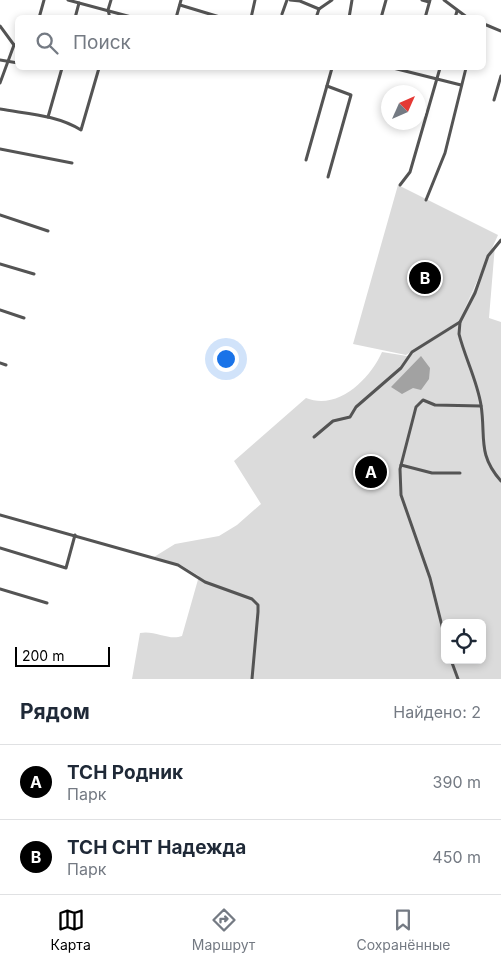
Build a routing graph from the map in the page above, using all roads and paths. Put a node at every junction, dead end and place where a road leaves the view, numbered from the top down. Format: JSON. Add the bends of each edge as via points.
{"nodes":[{"id":1,"x":44,"y":0,"type":"edge"},
{"id":2,"x":68,"y":0,"type":"edge"},
{"id":3,"x":111,"y":0,"type":"edge"},
{"id":4,"x":181,"y":0,"type":"edge"},
{"id":5,"x":255,"y":0,"type":"edge"},
{"id":6,"x":288,"y":0,"type":"edge"},
{"id":7,"x":332,"y":0,"type":"edge"},
{"id":8,"x":352,"y":0,"type":"edge"},
{"id":9,"x":386,"y":0,"type":"edge"},
{"id":10,"x":422,"y":0,"type":"edge"},
{"id":11,"x":444,"y":0,"type":"edge"},
{"id":12,"x":430,"y":1,"type":"edge"},
{"id":13,"x":79,"y":3,"type":"junction"},
{"id":14,"x":180,"y":5,"type":"junction"},
{"id":15,"x":319,"y":9,"type":"junction"},
{"id":16,"x":108,"y":10,"type":"junction"},
{"id":17,"x":457,"y":11,"type":"junction"},
{"id":18,"x":282,"y":14,"type":"dead end"},
{"id":19,"x":40,"y":15,"type":"edge"},
{"id":20,"x":76,"y":15,"type":"edge"},
{"id":21,"x":109,"y":15,"type":"edge"},
{"id":22,"x":125,"y":15,"type":"edge"},
{"id":23,"x":177,"y":15,"type":"edge"},
{"id":24,"x":213,"y":15,"type":"edge"},
{"id":25,"x":252,"y":15,"type":"edge"},
{"id":26,"x":317,"y":15,"type":"edge"},
{"id":27,"x":350,"y":15,"type":"edge"},
{"id":28,"x":381,"y":15,"type":"edge"},
{"id":29,"x":426,"y":15,"type":"edge"},
{"id":30,"x":456,"y":15,"type":"edge"},
{"id":31,"x":463,"y":15,"type":"edge"},
{"id":32,"x":486,"y":25,"type":"edge"},
{"id":33,"x":0,"y":26,"type":"edge"},
{"id":34,"x":501,"y":31,"type":"edge"},
{"id":35,"x":15,"y":44,"type":"edge"},
{"id":36,"x":15,"y":47,"type":"edge"},
{"id":37,"x":0,"y":60,"type":"edge"},
{"id":38,"x":9,"y":62,"type":"junction"},
{"id":39,"x":15,"y":63,"type":"edge"},
{"id":40,"x":61,"y":70,"type":"edge"},
{"id":41,"x":98,"y":70,"type":"edge"},
{"id":42,"x":331,"y":70,"type":"edge"},
{"id":43,"x":409,"y":70,"type":"edge"},
{"id":44,"x":439,"y":70,"type":"edge"},
{"id":45,"x":465,"y":70,"type":"edge"},
{"id":46,"x":501,"y":76,"type":"edge"},
{"id":47,"x":437,"y":78,"type":"junction"},
{"id":48,"x":0,"y":83,"type":"edge"},
{"id":49,"x":461,"y":85,"type":"junction"},
{"id":50,"x":327,"y":86,"type":"junction"},
{"id":51,"x":499,"y":92,"type":"edge"},
{"id":52,"x":494,"y":100,"type":"dead end"},
{"id":53,"x":0,"y":109,"type":"edge"},
{"id":54,"x":48,"y":117,"type":"junction"},
{"id":55,"x":0,"y":150,"type":"edge"},
{"id":56,"x":306,"y":160,"type":"dead end"},
{"id":57,"x":72,"y":163,"type":"dead end"},
{"id":58,"x":328,"y":177,"type":"dead end"},
{"id":59,"x":400,"y":185,"type":"dead end"},
{"id":60,"x":426,"y":200,"type":"dead end"},
{"id":61,"x":0,"y":215,"type":"edge"},
{"id":62,"x":48,"y":231,"type":"dead end"},
{"id":63,"x":501,"y":240,"type":"edge"},
{"id":64,"x":0,"y":264,"type":"edge"},
{"id":65,"x":34,"y":274,"type":"dead end"},
{"id":66,"x":0,"y":310,"type":"edge"},
{"id":67,"x":24,"y":318,"type":"dead end"},
{"id":68,"x":460,"y":322,"type":"junction"},
{"id":69,"x":0,"y":363,"type":"edge"},
{"id":70,"x":6,"y":365,"type":"dead end"},
{"id":71,"x":481,"y":406,"type":"junction"},
{"id":72,"x":314,"y":437,"type":"dead end"},
{"id":73,"x":401,"y":465,"type":"junction"},
{"id":74,"x":460,"y":473,"type":"dead end"},
{"id":75,"x":501,"y":481,"type":"edge"},
{"id":76,"x":0,"y":515,"type":"edge"},
{"id":77,"x":75,"y":535,"type":"junction"},
{"id":78,"x":0,"y":548,"type":"edge"},
{"id":79,"x":0,"y":589,"type":"edge"},
{"id":80,"x":47,"y":603,"type":"dead end"},
{"id":81,"x":441,"y":622,"type":"edge"},
{"id":82,"x":453,"y":664,"type":"edge"},
{"id":83,"x":252,"y":679,"type":"edge"},
{"id":84,"x":458,"y":679,"type":"edge"}],
"edges":[{"from":1,"to":19,"type":"street"},
{"from":2,"to":13,"type":"street"},
{"from":3,"to":16,"type":"street"},
{"from":4,"to":14,"type":"street"},
{"from":5,"to":25,"type":"street"},
{"from":6,"to":15,"type":"street"},
{"from":6,"to":18,"type":"street"},
{"from":7,"to":15,"type":"street"},
{"from":8,"to":27,"type":"street"},
{"from":9,"to":28,"type":"street"},
{"from":10,"to":12,"type":"street"},
{"from":11,"to":17,"type":"street"},
{"from":12,"to":29,"type":"street"},
{"from":13,"to":16,"type":"street"},
{"from":13,"to":20,"type":"street"},
{"from":14,"to":23,"type":"street"},
{"from":14,"to":24,"type":"street"},
{"from":15,"to":26,"type":"street"},
{"from":16,"to":21,"type":"street"},
{"from":16,"to":22,"type":"street"},
{"from":17,"to":30,"type":"street"},
{"from":17,"to":31,"type":"street"},
{"from":32,"to":34,"type":"street"},
{"from":33,"to":35,"type":"street"},
{"from":36,"to":38,"type":"street"},
{"from":37,"to":38,"type":"street"},
{"from":38,"to":39,"type":"street"},
{"from":38,"to":48,"type":"street"},
{"from":40,"to":54,"type":"street"},
{"from":41,"to":54,"type":"street","via":[[81,130]]},
{"from":42,"to":50,"type":"street"},
{"from":43,"to":47,"type":"street"},
{"from":44,"to":47,"type":"street"},
{"from":45,"to":49,"type":"street"},
{"from":46,"to":51,"type":"street"},
{"from":47,"to":49,"type":"street"},
{"from":47,"to":59,"type":"street","via":[[410,172]]},
{"from":49,"to":60,"type":"street","via":[[445,153]]},
{"from":50,"to":56,"type":"street"},
{"from":50,"to":58,"type":"street","via":[[351,95]]},
{"from":51,"to":52,"type":"street"},
{"from":53,"to":54,"type":"street"},
{"from":55,"to":57,"type":"street"},
{"from":61,"to":62,"type":"street"},
{"from":63,"to":68,"type":"street","via":[[488,256]]},
{"from":64,"to":65,"type":"street"},
{"from":66,"to":67,"type":"street"},
{"from":68,"to":71,"type":"street","via":[[459,334]]},
{"from":68,"to":72,"type":"street","via":[[412,352],[401,368],[356,407],[350,417],[333,421]]},
{"from":69,"to":70,"type":"street"},
{"from":71,"to":73,"type":"street","via":[[435,405],[423,400],[416,407]]},
{"from":71,"to":75,"type":"street","via":[[484,451],[489,468]]},
{"from":73,"to":74,"type":"street","via":[[432,474]]},
{"from":73,"to":81,"type":"street","via":[[401,495],[430,578]]},
{"from":76,"to":77,"type":"street"},
{"from":77,"to":78,"type":"street","via":[[66,568]]},
{"from":77,"to":83,"type":"street","via":[[178,565],[205,582],[256,602],[258,612]]},
{"from":79,"to":80,"type":"street"},
{"from":82,"to":84,"type":"street"}]}
